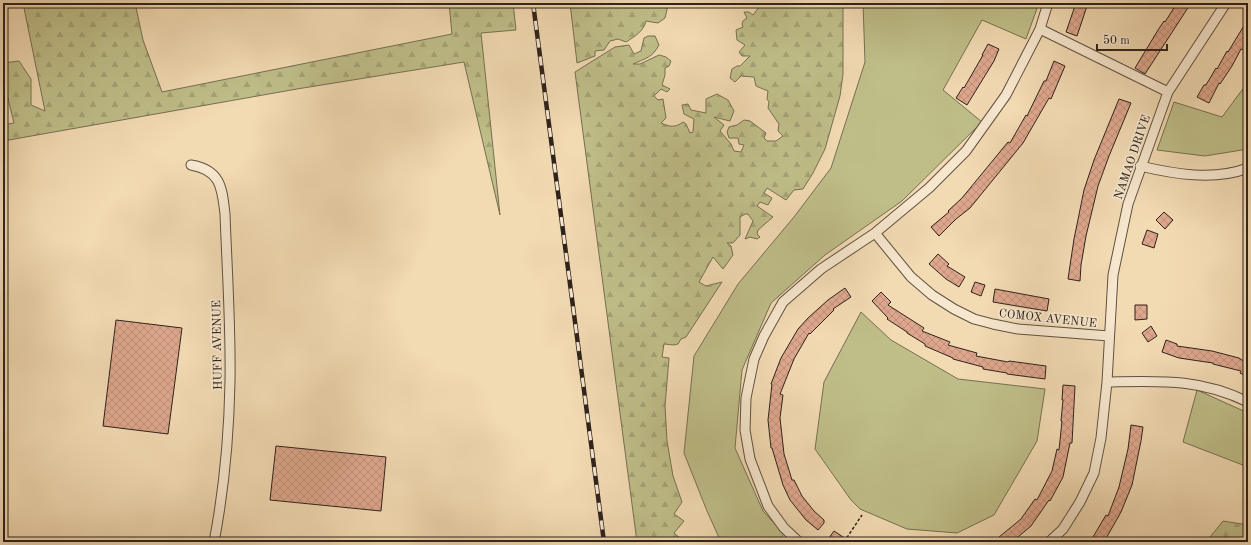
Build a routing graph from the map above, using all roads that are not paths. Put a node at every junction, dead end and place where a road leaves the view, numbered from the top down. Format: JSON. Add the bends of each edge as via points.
{"nodes":[{"id":1,"x":1048,"y":3,"type":"edge"},
{"id":2,"x":1226,"y":3,"type":"edge"},
{"id":3,"x":1040,"y":28,"type":"junction"},
{"id":4,"x":1168,"y":92,"type":"junction"},
{"id":5,"x":191,"y":165,"type":"dead end"},
{"id":6,"x":1140,"y":166,"type":"junction"},
{"id":7,"x":1248,"y":168,"type":"edge"},
{"id":8,"x":875,"y":233,"type":"junction"},
{"id":9,"x":1109,"y":336,"type":"junction"},
{"id":10,"x":1107,"y":382,"type":"junction"},
{"id":11,"x":1248,"y":402,"type":"edge"},
{"id":12,"x":214,"y":542,"type":"edge"},
{"id":13,"x":799,"y":542,"type":"edge"},
{"id":14,"x":1049,"y":542,"type":"edge"}],
"edges":[{"from":1,"to":3,"type":"street"},
{"from":2,"to":4,"type":"street","name":"NAMAO DRIVE"},
{"from":3,"to":4,"type":"street"},
{"from":3,"to":8,"type":"street","via":[[1006,95],[966,151],[929,188]]},
{"from":4,"to":6,"type":"street","name":"NAMAO DRIVE"},
{"from":5,"to":12,"type":"street","name":"HUFF AVENUE","via":[[203,167],[220,182],[226,214],[229,411]]},
{"from":6,"to":7,"type":"street","via":[[1207,176]]},
{"from":6,"to":9,"type":"street","name":"NAMAO DRIVE","via":[[1128,204],[1113,275]]},
{"from":8,"to":9,"type":"street","name":"COMOX AVENUE","via":[[911,277],[937,299],[974,319],[1018,329]]},
{"from":8,"to":13,"type":"street","via":[[821,269],[783,302],[754,358],[746,398],[745,430],[750,459],[768,506],[784,528]]},
{"from":9,"to":10,"type":"street","name":"NAMAO DRIVE"},
{"from":10,"to":11,"type":"street","via":[[1188,383],[1213,388]]},
{"from":10,"to":14,"type":"street","name":"NAMAO DRIVE","via":[[1094,473],[1063,529]]}]}
